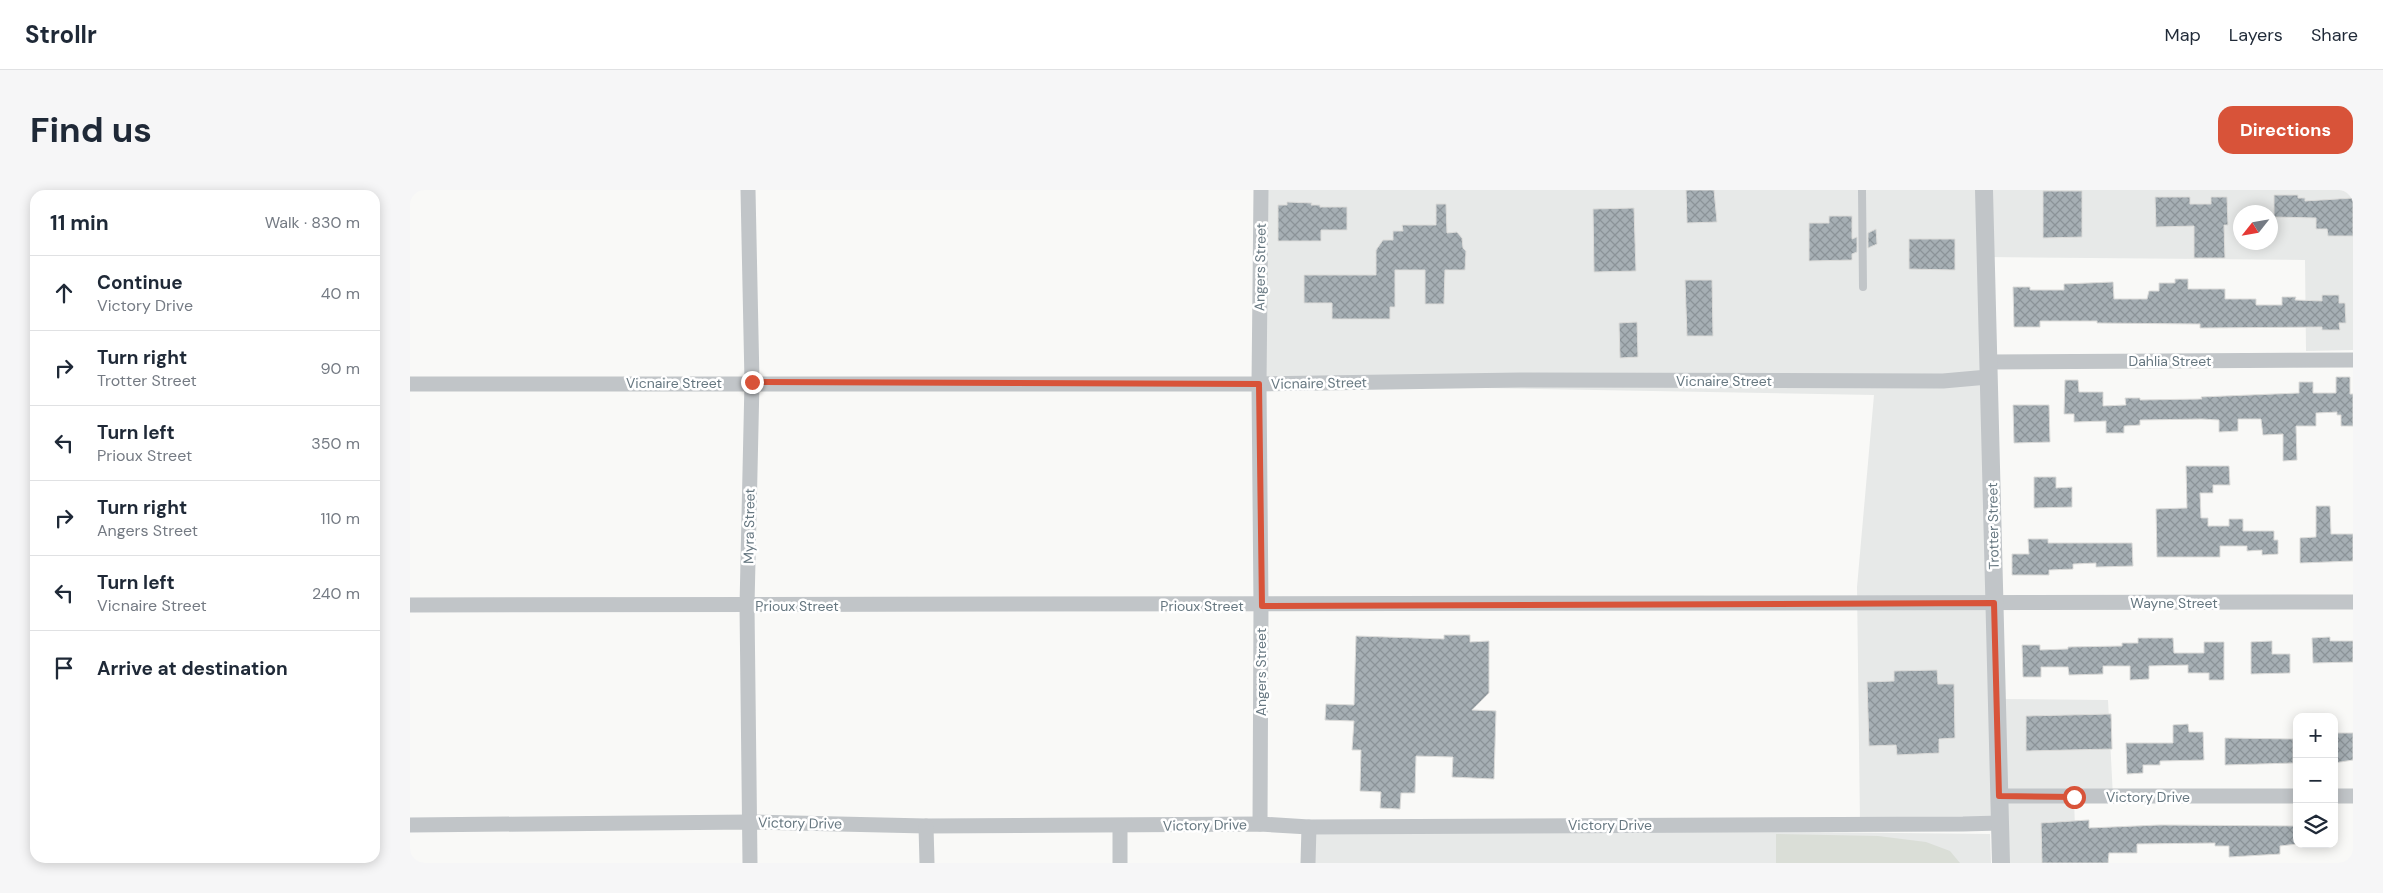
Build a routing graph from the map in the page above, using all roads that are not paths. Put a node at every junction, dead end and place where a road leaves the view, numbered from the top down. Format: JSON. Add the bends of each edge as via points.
{"nodes":[{"id":1,"x":748,"y":190,"type":"edge"},
{"id":2,"x":1261,"y":190,"type":"edge"},
{"id":3,"x":1862,"y":190,"type":"edge"},
{"id":4,"x":1984,"y":190,"type":"edge"},
{"id":5,"x":1863,"y":287,"type":"dead end"},
{"id":6,"x":2353,"y":360,"type":"edge"},
{"id":7,"x":1988,"y":370,"type":"junction"},
{"id":8,"x":752,"y":382,"type":"junction"},
{"id":9,"x":410,"y":384,"type":"edge"},
{"id":10,"x":1259,"y":384,"type":"junction"},
{"id":11,"x":2353,"y":602,"type":"edge"},
{"id":12,"x":1994,"y":603,"type":"junction"},
{"id":13,"x":410,"y":605,"type":"edge"},
{"id":14,"x":747,"y":606,"type":"junction"},
{"id":15,"x":1262,"y":606,"type":"junction"},
{"id":16,"x":1999,"y":796,"type":"junction"},
{"id":17,"x":2293,"y":796,"type":"edge"},
{"id":18,"x":2338,"y":796,"type":"edge"},
{"id":19,"x":2353,"y":796,"type":"edge"},
{"id":20,"x":751,"y":822,"type":"junction"},
{"id":21,"x":2000,"y":822,"type":"junction"},
{"id":22,"x":1260,"y":824,"type":"junction"},
{"id":23,"x":410,"y":825,"type":"edge"},
{"id":24,"x":926,"y":826,"type":"junction"},
{"id":25,"x":1120,"y":826,"type":"junction"},
{"id":26,"x":1309,"y":827,"type":"junction"},
{"id":27,"x":750,"y":863,"type":"edge"},
{"id":28,"x":927,"y":863,"type":"edge"},
{"id":29,"x":1120,"y":863,"type":"edge"},
{"id":30,"x":1308,"y":863,"type":"edge"},
{"id":31,"x":2001,"y":863,"type":"edge"}],
"edges":[{"from":1,"to":8,"type":"street","name":"Myra Street"},
{"from":2,"to":10,"type":"street","name":"Angers Street"},
{"from":3,"to":5,"type":"lane"},
{"from":4,"to":7,"type":"street","name":"Trotter Street"},
{"from":6,"to":7,"type":"street","name":"Dahlia Street"},
{"from":7,"to":10,"type":"street","name":"Vicnaire Street","via":[[1943,381],[1520,380]]},
{"from":7,"to":12,"type":"street","name":"Trotter Street"},
{"from":8,"to":9,"type":"street","name":"Vicnaire Street"},
{"from":8,"to":10,"type":"street","name":"Vicnaire Street"},
{"from":8,"to":14,"type":"street","name":"Myra Street"},
{"from":10,"to":15,"type":"street","name":"Angers Street"},
{"from":11,"to":12,"type":"street","name":"Wayne Street"},
{"from":12,"to":15,"type":"street","name":"Prioux Street"},
{"from":12,"to":16,"type":"street","name":"Trotter Street"},
{"from":13,"to":14,"type":"street","name":"Prioux Street"},
{"from":14,"to":15,"type":"street","name":"Prioux Street"},
{"from":14,"to":20,"type":"street","name":"Myra Street"},
{"from":15,"to":22,"type":"street","name":"Angers Street"},
{"from":16,"to":17,"type":"street","name":"Victory Drive"},
{"from":16,"to":21,"type":"street","name":"Trotter Street"},
{"from":18,"to":19,"type":"street"},
{"from":20,"to":23,"type":"street","name":"Victory Drive"},
{"from":20,"to":24,"type":"street","name":"Victory Drive"},
{"from":20,"to":27,"type":"street","name":"Myra Street"},
{"from":21,"to":26,"type":"street","name":"Victory Drive"},
{"from":21,"to":31,"type":"street","name":"Trotter Street"},
{"from":22,"to":25,"type":"street","name":"Victory Drive"},
{"from":22,"to":26,"type":"street","name":"Victory Drive"},
{"from":24,"to":25,"type":"street","name":"Victory Drive"},
{"from":24,"to":28,"type":"street"},
{"from":25,"to":29,"type":"street"},
{"from":26,"to":30,"type":"street"}]}
